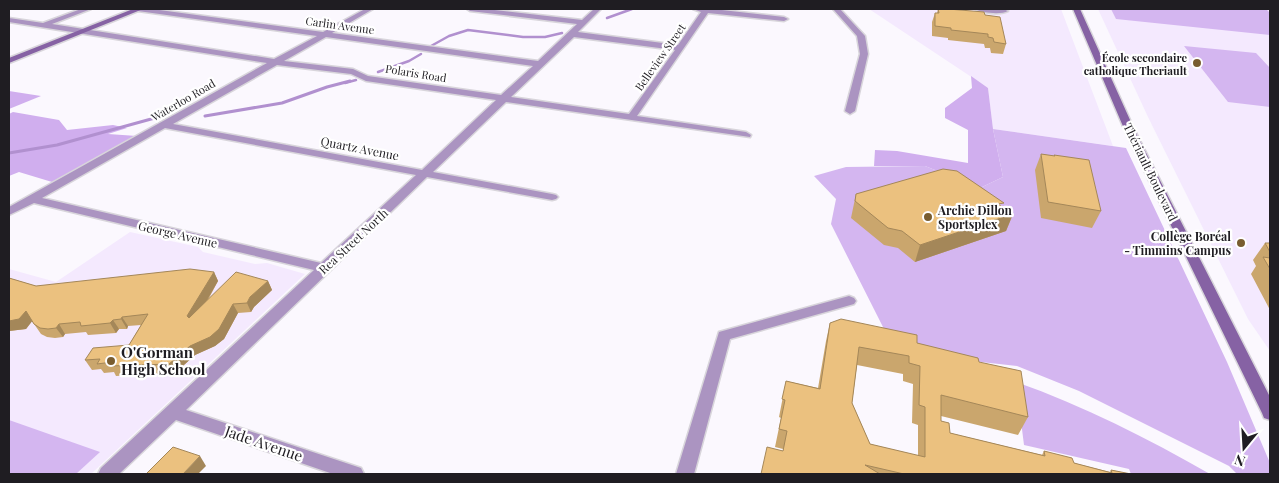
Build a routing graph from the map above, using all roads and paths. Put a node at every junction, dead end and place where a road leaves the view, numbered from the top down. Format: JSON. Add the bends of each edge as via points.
{"nodes":[{"id":1,"x":86,"y":9,"type":"edge"},
{"id":2,"x":138,"y":9,"type":"edge"},
{"id":3,"x":370,"y":9,"type":"edge"},
{"id":4,"x":470,"y":9,"type":"edge"},
{"id":5,"x":598,"y":9,"type":"edge"},
{"id":6,"x":696,"y":9,"type":"edge"},
{"id":7,"x":707,"y":9,"type":"edge"},
{"id":8,"x":836,"y":9,"type":"edge"},
{"id":9,"x":979,"y":9,"type":"edge"},
{"id":10,"x":1076,"y":9,"type":"edge"},
{"id":11,"x":1004,"y":11,"type":"dead end"},
{"id":12,"x":784,"y":19,"type":"dead end"},
{"id":13,"x":9,"y":20,"type":"edge"},
{"id":14,"x":584,"y":23,"type":"junction"},
{"id":15,"x":43,"y":25,"type":"junction"},
{"id":16,"x":83,"y":31,"type":"junction"},
{"id":17,"x":324,"y":34,"type":"junction"},
{"id":18,"x":572,"y":34,"type":"junction"},
{"id":19,"x":680,"y":48,"type":"junction"},
{"id":20,"x":9,"y":61,"type":"edge"},
{"id":21,"x":275,"y":62,"type":"junction"},
{"id":22,"x":539,"y":64,"type":"junction"},
{"id":23,"x":503,"y":98,"type":"junction"},
{"id":24,"x":850,"y":111,"type":"dead end"},
{"id":25,"x":631,"y":118,"type":"junction"},
{"id":26,"x":164,"y":125,"type":"junction"},
{"id":27,"x":746,"y":135,"type":"dead end"},
{"id":28,"x":424,"y":174,"type":"junction"},
{"id":29,"x":552,"y":197,"type":"dead end"},
{"id":30,"x":32,"y":199,"type":"junction"},
{"id":31,"x":9,"y":212,"type":"edge"},
{"id":32,"x":325,"y":268,"type":"junction"},
{"id":33,"x":849,"y":301,"type":"dead end"},
{"id":34,"x":173,"y":412,"type":"junction"},
{"id":35,"x":1270,"y":413,"type":"edge"},
{"id":36,"x":107,"y":474,"type":"edge"},
{"id":37,"x":355,"y":474,"type":"edge"},
{"id":38,"x":685,"y":474,"type":"edge"}],
"edges":[{"from":1,"to":15,"type":"street"},
{"from":2,"to":16,"type":"main road"},
{"from":2,"to":17,"type":"street","name":"Carlin Avenue"},
{"from":3,"to":17,"type":"street","name":"Waterloo Road"},
{"from":4,"to":14,"type":"street"},
{"from":5,"to":14,"type":"street","name":"Rea Street North"},
{"from":6,"to":7,"type":"street"},
{"from":7,"to":12,"type":"street"},
{"from":7,"to":19,"type":"street","name":"Belleview Street"},
{"from":8,"to":24,"type":"street","via":[[860,36],[864,54]]},
{"from":9,"to":11,"type":"street"},
{"from":10,"to":35,"type":"main road","name":"Thériault Boulevard","via":[[1130,130]]},
{"from":13,"to":15,"type":"street","name":"Polaris Road"},
{"from":14,"to":18,"type":"street","name":"Rea Street North"},
{"from":15,"to":16,"type":"street","name":"Polaris Road"},
{"from":16,"to":20,"type":"main road"},
{"from":16,"to":21,"type":"street","name":"Polaris Road"},
{"from":17,"to":21,"type":"street","name":"Waterloo Road"},
{"from":17,"to":22,"type":"street","name":"Carlin Avenue"},
{"from":18,"to":19,"type":"street"},
{"from":18,"to":22,"type":"street","name":"Rea Street North"},
{"from":19,"to":25,"type":"street","name":"Belleview Street"},
{"from":21,"to":23,"type":"street","name":"Polaris Road"},
{"from":21,"to":26,"type":"street","name":"Waterloo Road"},
{"from":22,"to":23,"type":"street","name":"Rea Street North"},
{"from":23,"to":25,"type":"street","name":"Polaris Road"},
{"from":23,"to":28,"type":"street","name":"Rea Street North"},
{"from":25,"to":27,"type":"street","name":"Polaris Road"},
{"from":26,"to":28,"type":"street","name":"Quartz Avenue"},
{"from":26,"to":30,"type":"street","name":"Waterloo Road"},
{"from":28,"to":29,"type":"street","name":"Quartz Avenue"},
{"from":28,"to":32,"type":"street","name":"Rea Street North"},
{"from":30,"to":31,"type":"street","name":"Waterloo Road"},
{"from":30,"to":32,"type":"street","name":"George Avenue"},
{"from":32,"to":34,"type":"street","name":"Rea Street North"},
{"from":33,"to":38,"type":"street","via":[[724,336]]},
{"from":34,"to":36,"type":"street","name":"Rea Street North"},
{"from":34,"to":37,"type":"street","name":"Jade Avenue"}]}
